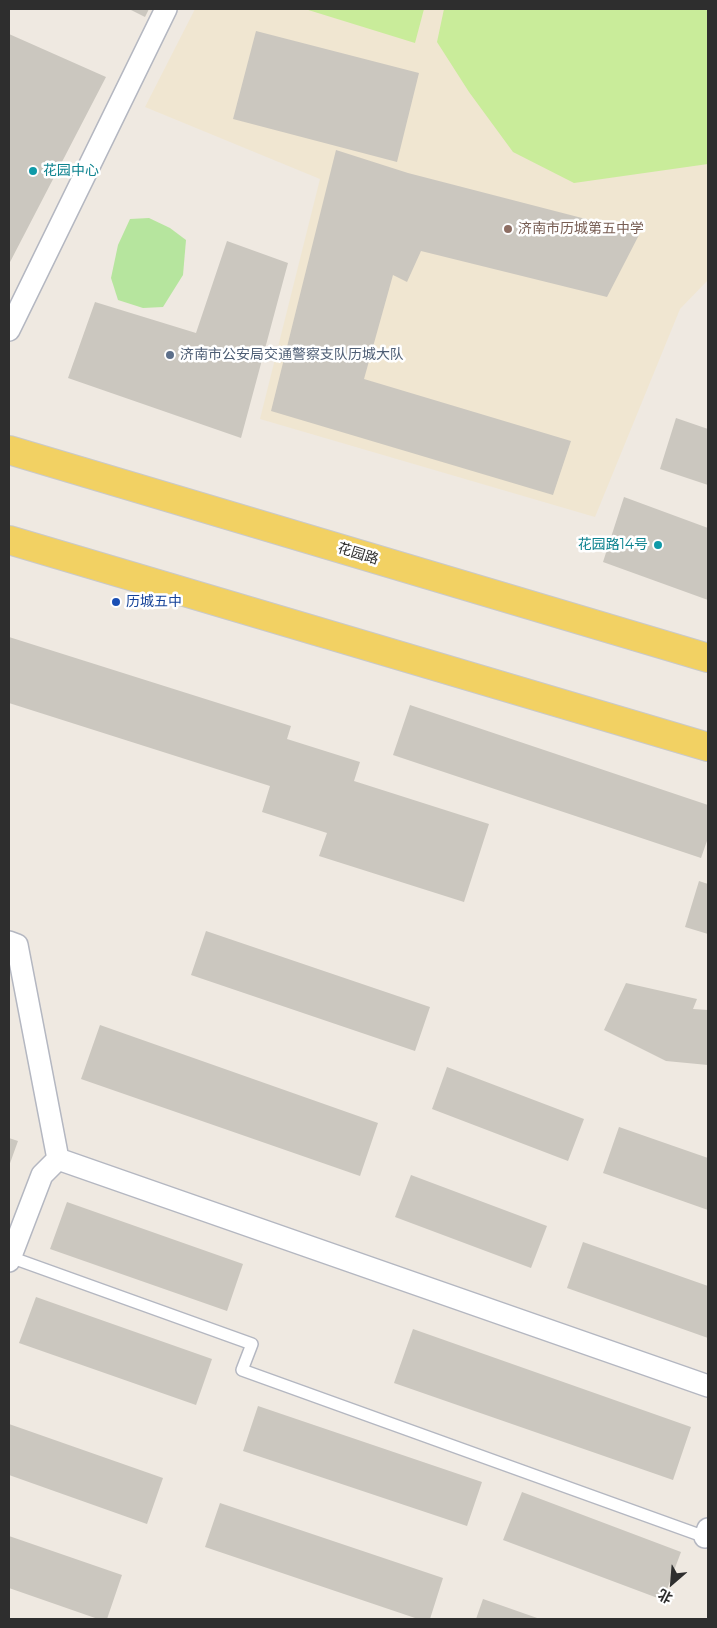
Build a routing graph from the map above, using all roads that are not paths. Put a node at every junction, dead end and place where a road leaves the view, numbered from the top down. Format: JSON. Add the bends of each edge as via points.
{"nodes":[{"id":1,"x":166,"y":9,"type":"edge"},
{"id":2,"x":9,"y":330,"type":"edge"},
{"id":3,"x":9,"y":450,"type":"edge"},
{"id":4,"x":9,"y":540,"type":"edge"},
{"id":5,"x":708,"y":658,"type":"edge"},
{"id":6,"x":708,"y":748,"type":"edge"},
{"id":7,"x":9,"y":942,"type":"edge"},
{"id":8,"x":58,"y":1159,"type":"junction"},
{"id":9,"x":9,"y":1259,"type":"edge"},
{"id":10,"x":708,"y":1386,"type":"edge"},
{"id":11,"x":707,"y":1535,"type":"edge"}],
"edges":[{"from":1,"to":2,"type":"street"},
{"from":3,"to":5,"type":"main road","name":"花园路"},
{"from":4,"to":6,"type":"main road"},
{"from":7,"to":8,"type":"street","via":[[17,945]]},
{"from":8,"to":9,"type":"street","via":[[42,1175]]},
{"from":8,"to":10,"type":"street"},
{"from":9,"to":11,"type":"lane","via":[[252,1344],[242,1370]]}]}
